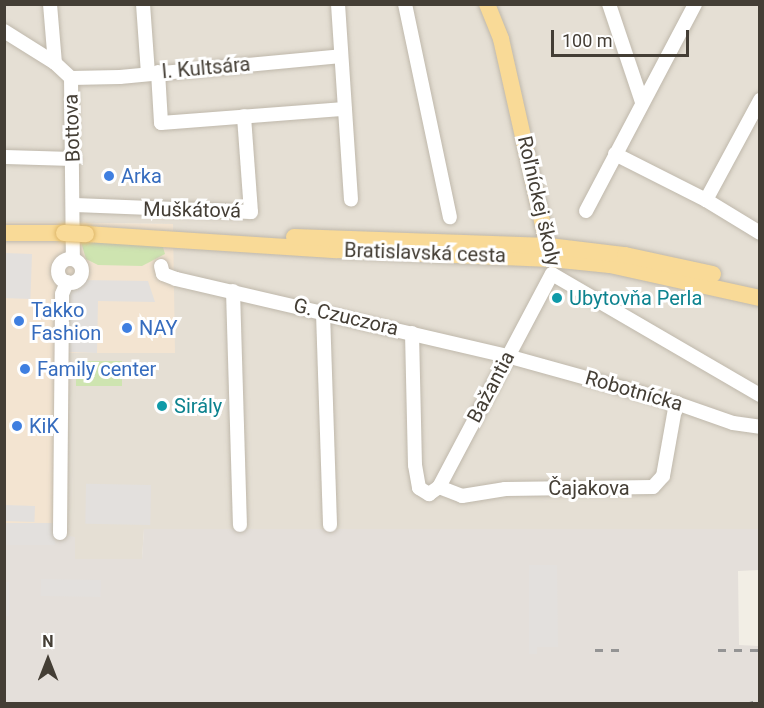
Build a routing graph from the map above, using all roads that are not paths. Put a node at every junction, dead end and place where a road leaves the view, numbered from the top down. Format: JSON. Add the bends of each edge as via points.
{"nodes":[{"id":1,"x":50,"y":4,"type":"edge"},
{"id":2,"x":143,"y":4,"type":"edge"},
{"id":3,"x":338,"y":4,"type":"edge"},
{"id":4,"x":405,"y":4,"type":"edge"},
{"id":5,"x":609,"y":4,"type":"edge"},
{"id":6,"x":695,"y":4,"type":"edge"},
{"id":7,"x":488,"y":5,"type":"edge"},
{"id":8,"x":4,"y":31,"type":"edge"},
{"id":9,"x":341,"y":56,"type":"junction"},
{"id":10,"x":55,"y":63,"type":"junction"},
{"id":11,"x":153,"y":73,"type":"junction"},
{"id":12,"x":71,"y":78,"type":"junction"},
{"id":13,"x":759,"y":100,"type":"edge"},
{"id":14,"x":642,"y":102,"type":"junction"},
{"id":15,"x":344,"y":109,"type":"junction"},
{"id":16,"x":244,"y":116,"type":"junction"},
{"id":17,"x":615,"y":154,"type":"junction"},
{"id":18,"x":4,"y":157,"type":"edge"},
{"id":19,"x":74,"y":159,"type":"junction"},
{"id":20,"x":351,"y":200,"type":"dead end"},
{"id":21,"x":706,"y":200,"type":"junction"},
{"id":22,"x":75,"y":205,"type":"junction"},
{"id":23,"x":586,"y":212,"type":"dead end"},
{"id":24,"x":450,"y":217,"type":"dead end"},
{"id":25,"x":4,"y":233,"type":"edge"},
{"id":26,"x":759,"y":233,"type":"edge"},
{"id":27,"x":551,"y":259,"type":"junction"},
{"id":28,"x":160,"y":266,"type":"dead end"},
{"id":29,"x":759,"y":286,"type":"edge"},
{"id":30,"x":233,"y":291,"type":"junction"},
{"id":31,"x":759,"y":298,"type":"edge"},
{"id":32,"x":322,"y":313,"type":"junction"},
{"id":33,"x":412,"y":333,"type":"junction"},
{"id":34,"x":507,"y":356,"type":"junction"},
{"id":35,"x":759,"y":395,"type":"edge"},
{"id":36,"x":676,"y":403,"type":"junction"},
{"id":37,"x":759,"y":427,"type":"edge"},
{"id":38,"x":439,"y":487,"type":"junction"},
{"id":39,"x":240,"y":525,"type":"dead end"},
{"id":40,"x":330,"y":525,"type":"dead end"},
{"id":41,"x":60,"y":533,"type":"dead end"}],
"edges":[{"from":1,"to":10,"type":"street"},
{"from":2,"to":11,"type":"street"},
{"from":3,"to":9,"type":"street"},
{"from":4,"to":24,"type":"street"},
{"from":5,"to":14,"type":"street"},
{"from":6,"to":14,"type":"street"},
{"from":7,"to":27,"type":"main road","name":"Roľníckej školy","via":[[501,39]]},
{"from":8,"to":10,"type":"street","name":"Bottova"},
{"from":9,"to":11,"type":"street","name":"I. Kultsára"},
{"from":9,"to":15,"type":"street"},
{"from":10,"to":12,"type":"street","name":"Bottova"},
{"from":11,"to":12,"type":"street","name":"I. Kultsára"},
{"from":11,"to":16,"type":"street","via":[[161,123]]},
{"from":12,"to":19,"type":"street","name":"Bottova"},
{"from":13,"to":21,"type":"street"},
{"from":14,"to":17,"type":"street"},
{"from":15,"to":16,"type":"street"},
{"from":15,"to":20,"type":"street"},
{"from":16,"to":22,"type":"street","name":"Muškátová","via":[[251,212]]},
{"from":17,"to":21,"type":"street"},
{"from":17,"to":23,"type":"street"},
{"from":18,"to":19,"type":"street"},
{"from":19,"to":22,"type":"street","name":"Bottova"},
{"from":21,"to":26,"type":"street"},
{"from":22,"to":41,"type":"street","name":"Bottova","via":[[73,260],[81,265],[82,273],[77,280],[67,282],[62,294]]},
{"from":25,"to":27,"type":"main road","name":"Bratislavská cesta","bridge":true},
{"from":27,"to":29,"type":"main road","name":"Bratislavská cesta","via":[[625,255]]},
{"from":27,"to":31,"type":"main road","name":"Bratislavská cesta","via":[[610,265]]},
{"from":27,"to":34,"type":"street","name":"Bažantia"},
{"from":27,"to":35,"type":"street","name":"Roľníckej školy"},
{"from":28,"to":30,"type":"street","name":"G. Czuczora","via":[[163,274]]},
{"from":30,"to":32,"type":"street","name":"G. Czuczora"},
{"from":30,"to":39,"type":"street"},
{"from":32,"to":33,"type":"street","name":"G. Czuczora"},
{"from":32,"to":40,"type":"street"},
{"from":33,"to":34,"type":"street","name":"G. Czuczora"},
{"from":33,"to":38,"type":"street","via":[[419,488],[425,494]]},
{"from":34,"to":36,"type":"street","name":"Robotnícka"},
{"from":34,"to":38,"type":"street","name":"Bažantia"},
{"from":36,"to":37,"type":"street","name":"Robotnícka","via":[[733,423]]},
{"from":36,"to":38,"type":"street","name":"Čajakova","via":[[663,476],[653,487],[505,489],[462,496]]}]}
